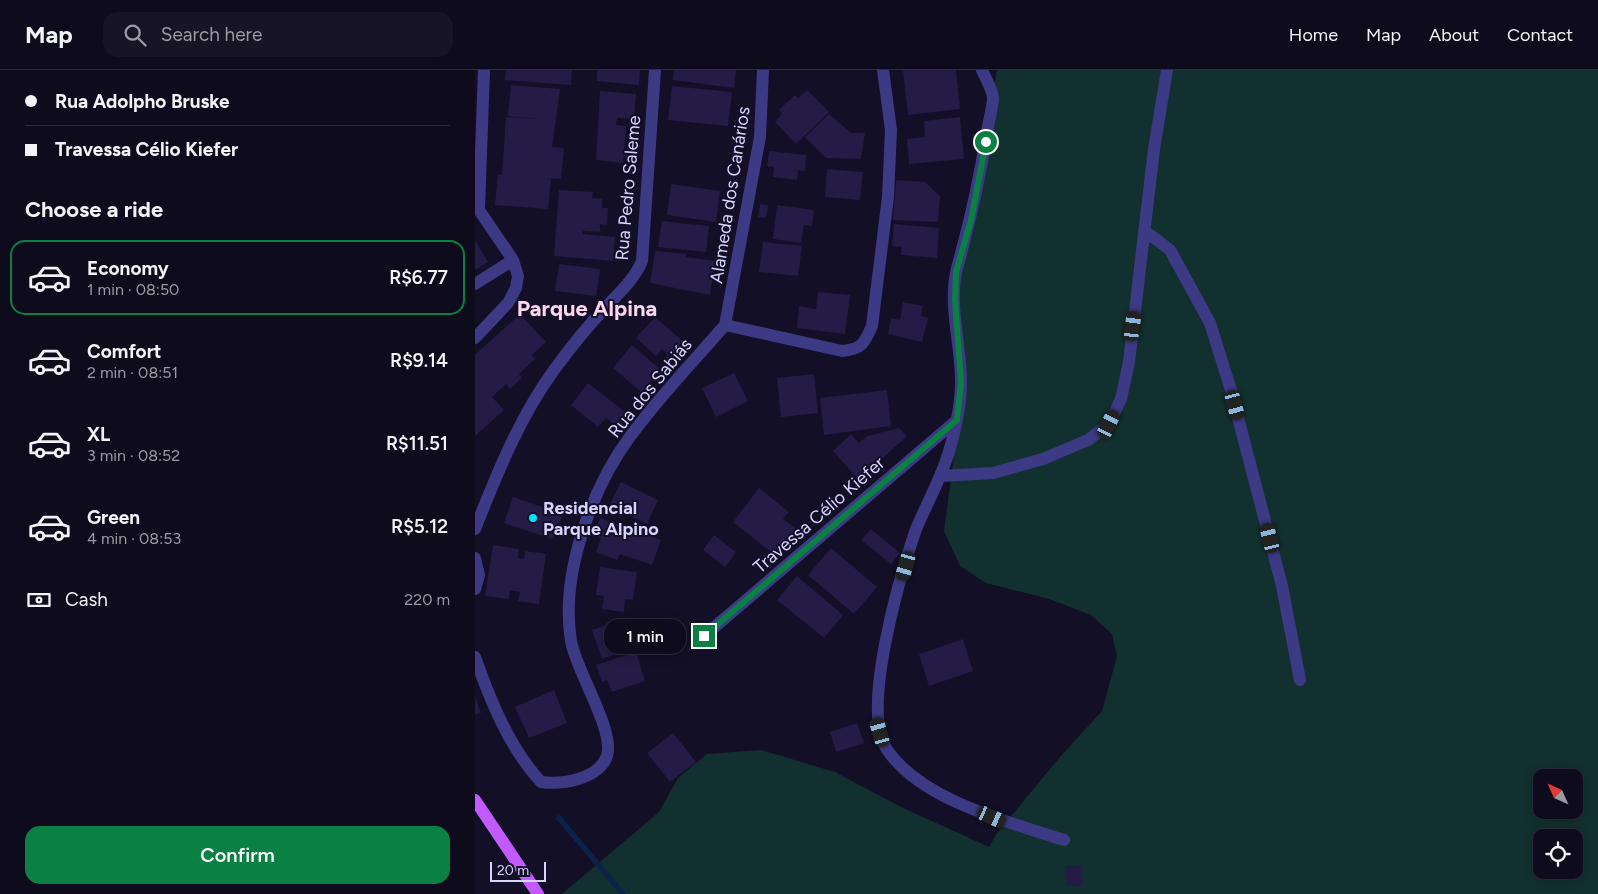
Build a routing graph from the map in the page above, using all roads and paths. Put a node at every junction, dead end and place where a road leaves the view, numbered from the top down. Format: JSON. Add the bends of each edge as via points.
{"nodes":[{"id":1,"x":485,"y":70,"type":"edge"},
{"id":2,"x":655,"y":70,"type":"edge"},
{"id":3,"x":763,"y":70,"type":"edge"},
{"id":4,"x":883,"y":70,"type":"edge"},
{"id":5,"x":981,"y":70,"type":"edge"},
{"id":6,"x":1167,"y":70,"type":"edge"},
{"id":7,"x":478,"y":146,"type":"edge"},
{"id":8,"x":477,"y":206,"type":"edge"},
{"id":9,"x":1145,"y":231,"type":"junction"},
{"id":10,"x":513,"y":260,"type":"junction"},
{"id":11,"x":475,"y":284,"type":"edge"},
{"id":12,"x":725,"y":325,"type":"junction"},
{"id":13,"x":475,"y":338,"type":"edge"},
{"id":14,"x":957,"y":420,"type":"junction"},
{"id":15,"x":941,"y":476,"type":"junction"},
{"id":16,"x":475,"y":529,"type":"edge"},
{"id":17,"x":475,"y":558,"type":"edge"},
{"id":18,"x":475,"y":589,"type":"edge"},
{"id":19,"x":704,"y":636,"type":"dead end"},
{"id":20,"x":475,"y":657,"type":"edge"},
{"id":21,"x":1300,"y":680,"type":"dead end"},
{"id":22,"x":475,"y":800,"type":"edge"},
{"id":23,"x":1064,"y":840,"type":"dead end"},
{"id":24,"x":538,"y":894,"type":"edge"}],
"edges":[{"from":1,"to":7,"type":"street"},
{"from":2,"to":16,"type":"street","name":"Rua Pedro Saleme","via":[[642,261],[637,273],[554,370],[526,413]]},
{"from":3,"to":12,"type":"street","name":"Alameda dos Canários","via":[[760,136]]},
{"from":4,"to":12,"type":"street","via":[[891,130],[888,197],[871,326],[865,342],[856,350],[843,351]]},
{"from":5,"to":14,"type":"street","via":[[993,98],[980,179],[956,272],[961,382]]},
{"from":6,"to":9,"type":"street"},
{"from":7,"to":8,"type":"street"},
{"from":8,"to":10,"type":"street"},
{"from":9,"to":15,"type":"street","via":[[1129,362],[1121,399],[1109,424],[1088,440],[1043,459],[993,472]]},
{"from":9,"to":21,"type":"street","via":[[1170,250],[1210,323],[1282,586]]},
{"from":10,"to":11,"type":"street"},
{"from":10,"to":13,"type":"street","via":[[516,288],[508,303]]},
{"from":12,"to":20,"type":"street","name":"Rua dos Sabiás","via":[[629,438],[604,481],[585,524],[569,599],[571,641],[605,728],[607,755],[600,768],[555,784],[541,782],[520,755],[497,711]]},
{"from":14,"to":15,"type":"street"},
{"from":14,"to":19,"type":"street","name":"Travessa Célio Kiefer"},
{"from":15,"to":23,"type":"street","via":[[916,531],[882,659],[876,716],[885,747],[906,771],[935,791],[1010,825]]},
{"from":17,"to":18,"type":"street","via":[[479,575]]},
{"from":22,"to":24,"type":"main road"}]}
